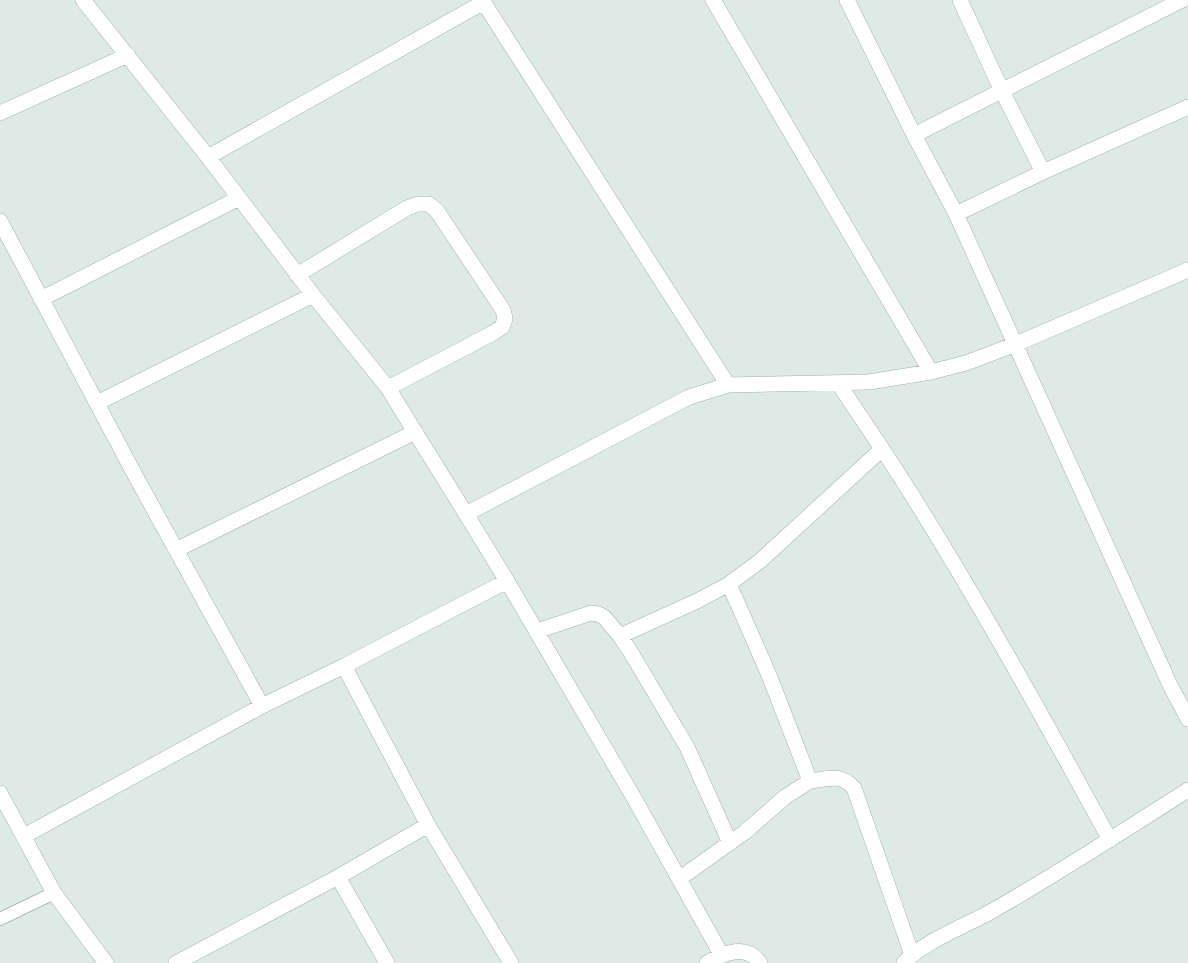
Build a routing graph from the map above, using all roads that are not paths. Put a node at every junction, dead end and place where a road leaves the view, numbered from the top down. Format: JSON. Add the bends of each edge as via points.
{"nodes":[{"id":1,"x":82,"y":0,"type":"edge"},
{"id":2,"x":713,"y":0,"type":"edge"},
{"id":3,"x":847,"y":0,"type":"edge"},
{"id":4,"x":1182,"y":0,"type":"edge"},
{"id":5,"x":483,"y":1,"type":"edge"},
{"id":6,"x":964,"y":2,"type":"edge"},
{"id":7,"x":128,"y":55,"type":"junction"},
{"id":8,"x":1002,"y":91,"type":"junction"},
{"id":9,"x":1188,"y":107,"type":"edge"},
{"id":10,"x":0,"y":113,"type":"edge"},
{"id":11,"x":914,"y":135,"type":"junction"},
{"id":12,"x":208,"y":157,"type":"junction"},
{"id":13,"x":1043,"y":172,"type":"junction"},
{"id":14,"x":239,"y":198,"type":"junction"},
{"id":15,"x":956,"y":214,"type":"junction"},
{"id":16,"x":0,"y":221,"type":"edge"},
{"id":17,"x":1187,"y":274,"type":"edge"},
{"id":18,"x":297,"y":275,"type":"junction"},
{"id":19,"x":313,"y":296,"type":"junction"},
{"id":20,"x":41,"y":299,"type":"junction"},
{"id":21,"x":1016,"y":344,"type":"junction"},
{"id":22,"x":932,"y":372,"type":"junction"},
{"id":23,"x":838,"y":383,"type":"junction"},
{"id":24,"x":728,"y":385,"type":"junction"},
{"id":25,"x":388,"y":388,"type":"junction"},
{"id":26,"x":97,"y":403,"type":"junction"},
{"id":27,"x":415,"y":432,"type":"junction"},
{"id":28,"x":882,"y":449,"type":"junction"},
{"id":29,"x":466,"y":514,"type":"junction"},
{"id":30,"x":176,"y":550,"type":"junction"},
{"id":31,"x":507,"y":581,"type":"junction"},
{"id":32,"x":729,"y":584,"type":"junction"},
{"id":33,"x":537,"y":631,"type":"junction"},
{"id":34,"x":620,"y":636,"type":"junction"},
{"id":35,"x":344,"y":666,"type":"junction"},
{"id":36,"x":262,"y":706,"type":"junction"},
{"id":37,"x":1188,"y":719,"type":"edge"},
{"id":38,"x":810,"y":781,"type":"junction"},
{"id":39,"x":1188,"y":790,"type":"edge"},
{"id":40,"x":0,"y":793,"type":"edge"},
{"id":41,"x":428,"y":825,"type":"junction"},
{"id":42,"x":24,"y":836,"type":"junction"},
{"id":43,"x":1110,"y":840,"type":"junction"},
{"id":44,"x":730,"y":843,"type":"junction"},
{"id":45,"x":338,"y":877,"type":"junction"},
{"id":46,"x":679,"y":879,"type":"junction"},
{"id":47,"x":54,"y":893,"type":"junction"},
{"id":48,"x":0,"y":919,"type":"edge"},
{"id":49,"x":721,"y":954,"type":"junction"},
{"id":50,"x":908,"y":959,"type":"edge"},
{"id":51,"x":106,"y":963,"type":"edge"},
{"id":52,"x":176,"y":963,"type":"edge"},
{"id":53,"x":387,"y":963,"type":"edge"},
{"id":54,"x":511,"y":963,"type":"edge"},
{"id":55,"x":707,"y":963,"type":"edge"},
{"id":56,"x":760,"y":963,"type":"edge"}],
"edges":[{"from":1,"to":7,"type":"street"},
{"from":2,"to":22,"type":"street"},
{"from":3,"to":11,"type":"street"},
{"from":4,"to":8,"type":"street"},
{"from":5,"to":12,"type":"street"},
{"from":5,"to":24,"type":"street"},
{"from":6,"to":8,"type":"street"},
{"from":7,"to":10,"type":"street"},
{"from":7,"to":12,"type":"street"},
{"from":8,"to":11,"type":"street"},
{"from":8,"to":13,"type":"street"},
{"from":9,"to":13,"type":"street"},
{"from":11,"to":15,"type":"street"},
{"from":12,"to":14,"type":"street"},
{"from":13,"to":15,"type":"street"},
{"from":14,"to":18,"type":"street"},
{"from":14,"to":20,"type":"street"},
{"from":15,"to":21,"type":"street"},
{"from":16,"to":20,"type":"street"},
{"from":17,"to":21,"type":"street"},
{"from":18,"to":19,"type":"street"},
{"from":18,"to":25,"type":"street","via":[[407,208],[429,204],[436,211],[506,319],[502,327],[493,333]]},
{"from":19,"to":25,"type":"street"},
{"from":19,"to":26,"type":"street"},
{"from":20,"to":26,"type":"street"},
{"from":21,"to":22,"type":"street"},
{"from":21,"to":37,"type":"street"},
{"from":22,"to":23,"type":"street","via":[[869,382]]},
{"from":23,"to":24,"type":"street"},
{"from":23,"to":28,"type":"street"},
{"from":24,"to":29,"type":"street","via":[[689,397]]},
{"from":25,"to":27,"type":"street"},
{"from":26,"to":30,"type":"street"},
{"from":27,"to":29,"type":"street"},
{"from":27,"to":30,"type":"street"},
{"from":28,"to":32,"type":"street","via":[[760,561]]},
{"from":28,"to":43,"type":"street","via":[[1010,660]]},
{"from":29,"to":31,"type":"street"},
{"from":30,"to":36,"type":"street"},
{"from":31,"to":33,"type":"street"},
{"from":31,"to":35,"type":"street"},
{"from":32,"to":34,"type":"street"},
{"from":32,"to":38,"type":"street"},
{"from":33,"to":34,"type":"street","via":[[591,613],[604,617]]},
{"from":33,"to":46,"type":"street"},
{"from":34,"to":44,"type":"street","via":[[687,747]]},
{"from":35,"to":36,"type":"street"},
{"from":35,"to":41,"type":"street"},
{"from":36,"to":42,"type":"street"},
{"from":38,"to":44,"type":"street","via":[[785,797]]},
{"from":38,"to":50,"type":"street","via":[[837,778],[854,788]]},
{"from":39,"to":43,"type":"street"},
{"from":40,"to":42,"type":"street"},
{"from":41,"to":45,"type":"street"},
{"from":41,"to":54,"type":"street"},
{"from":42,"to":47,"type":"street"},
{"from":43,"to":50,"type":"street"},
{"from":44,"to":46,"type":"street"},
{"from":45,"to":52,"type":"street"},
{"from":45,"to":53,"type":"street"},
{"from":46,"to":49,"type":"street"},
{"from":47,"to":48,"type":"lane"},
{"from":47,"to":51,"type":"street"},
{"from":49,"to":55,"type":"street"},
{"from":49,"to":56,"type":"street","via":[[749,952]]}]}
